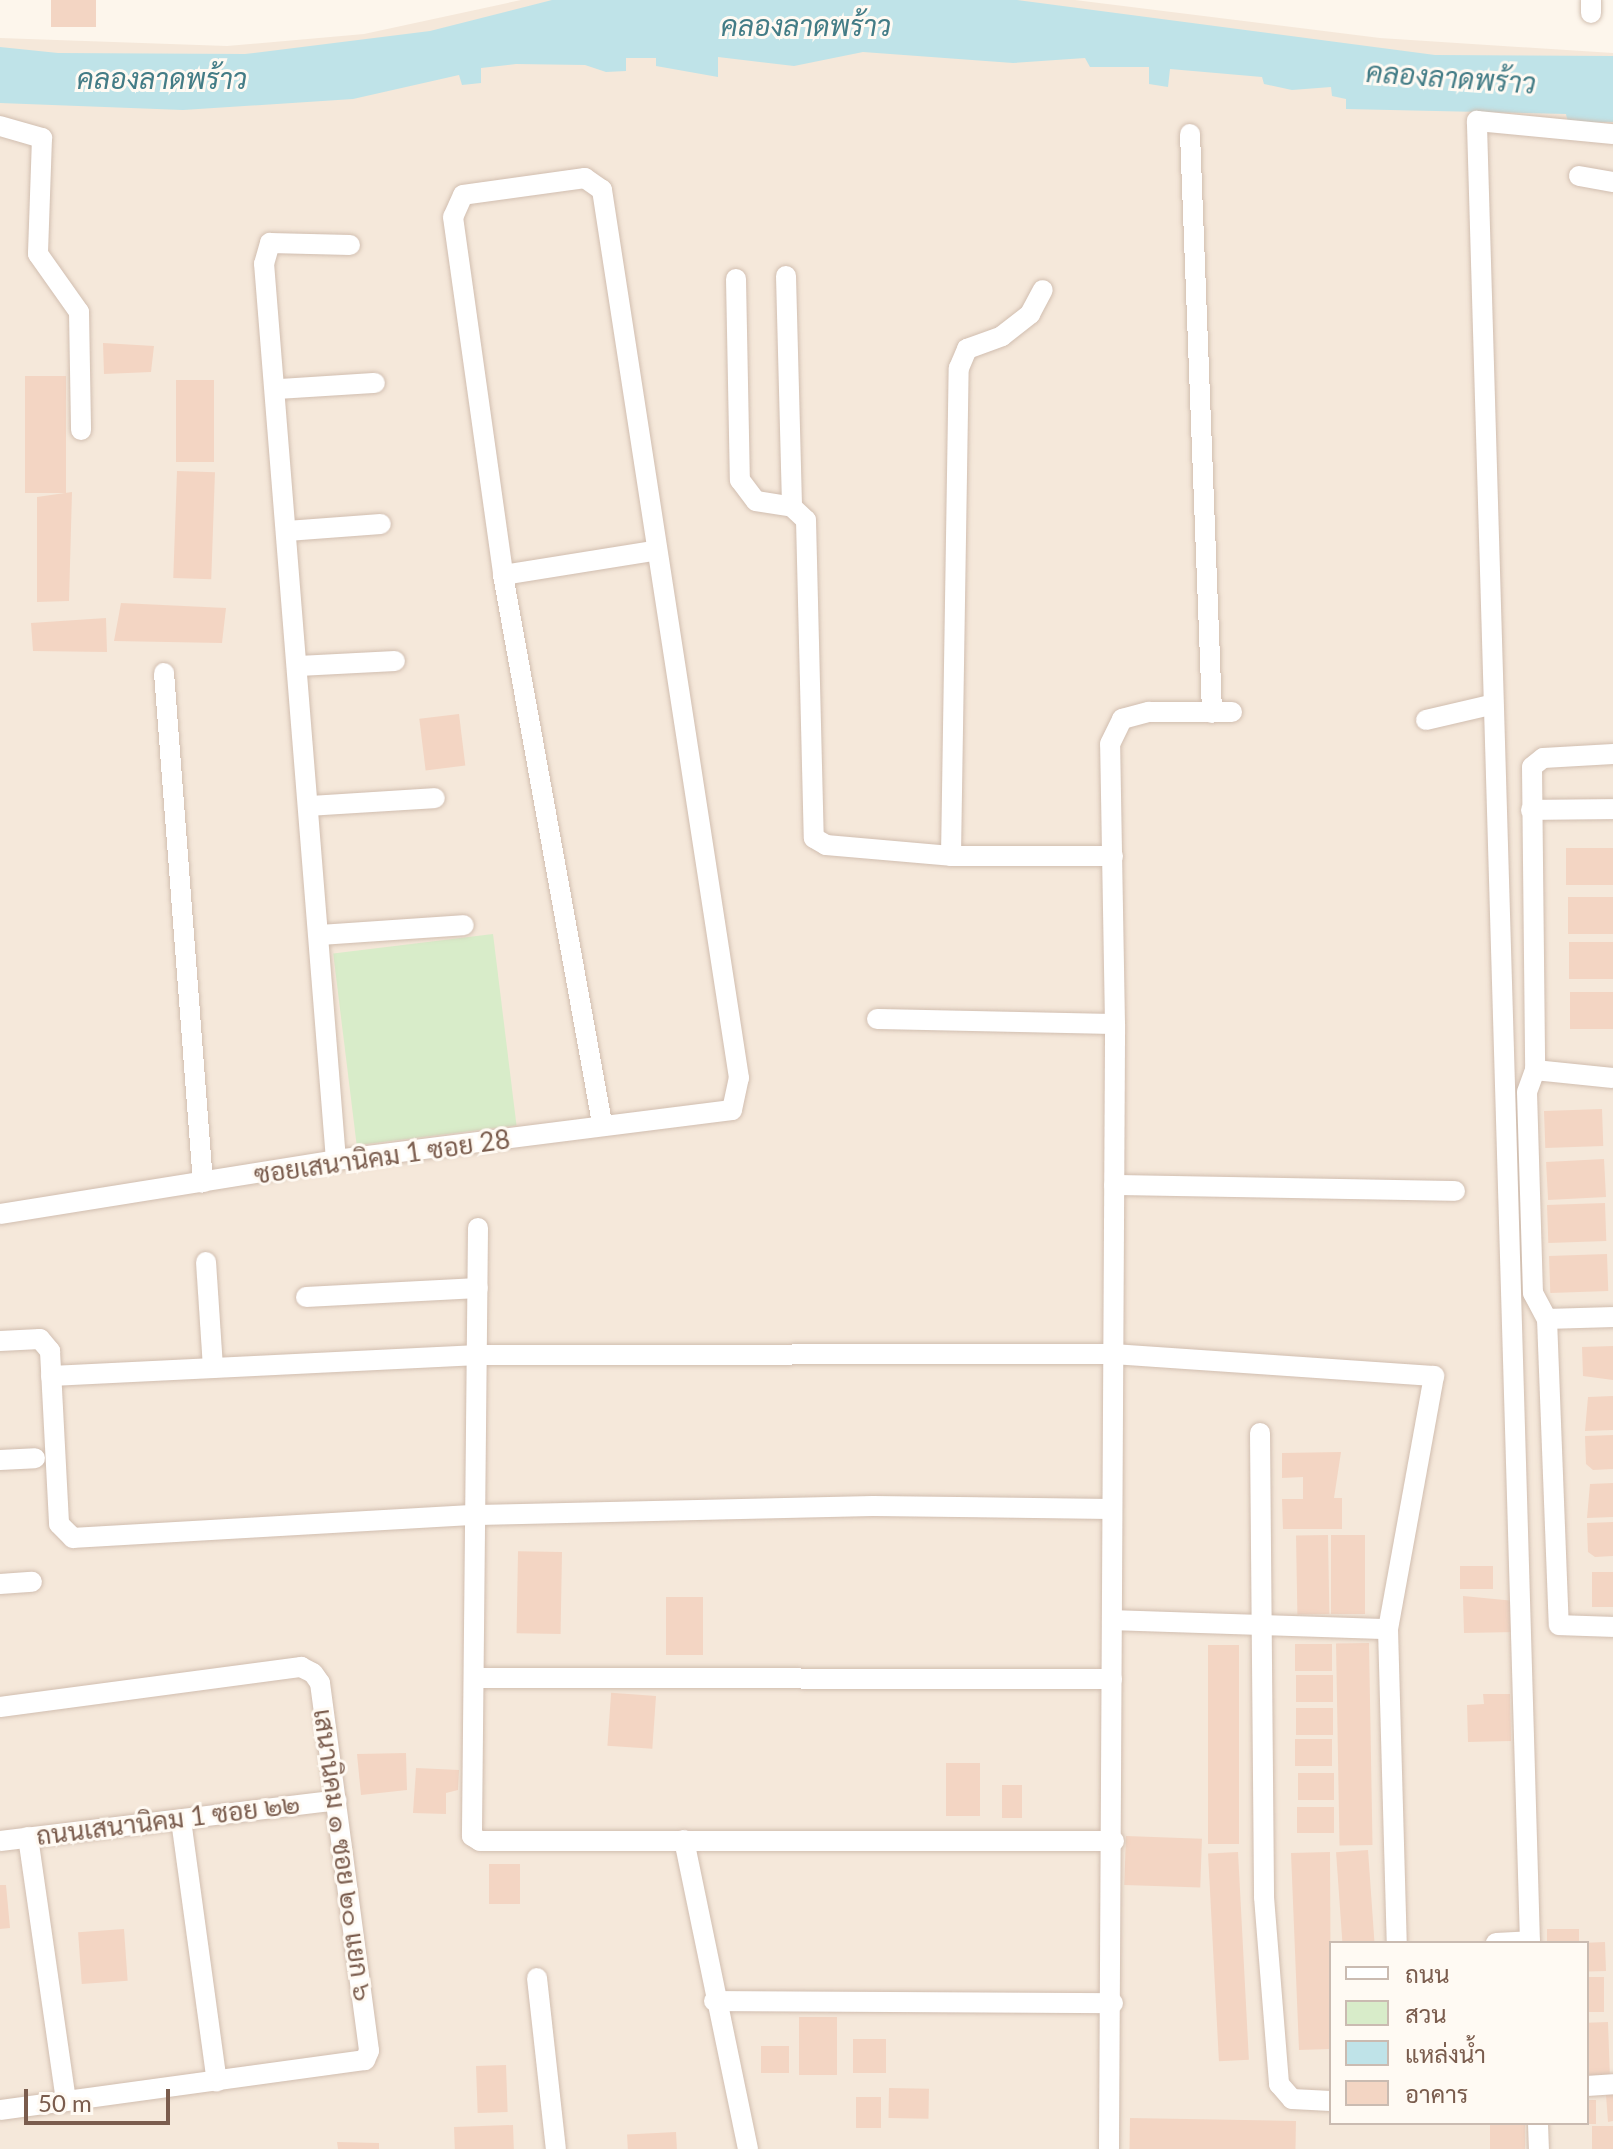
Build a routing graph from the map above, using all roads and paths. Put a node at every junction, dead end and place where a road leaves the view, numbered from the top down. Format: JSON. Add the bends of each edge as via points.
{"nodes":[{"id":1,"x":0,"y":126,"type":"edge"},
{"id":2,"x":1190,"y":134,"type":"dead end"},
{"id":3,"x":1613,"y":134,"type":"edge"},
{"id":4,"x":1579,"y":176,"type":"dead end"},
{"id":5,"x":1613,"y":182,"type":"edge"},
{"id":6,"x":350,"y":245,"type":"dead end"},
{"id":7,"x":786,"y":276,"type":"dead end"},
{"id":8,"x":736,"y":279,"type":"dead end"},
{"id":9,"x":1043,"y":290,"type":"dead end"},
{"id":10,"x":375,"y":383,"type":"dead end"},
{"id":11,"x":279,"y":389,"type":"junction"},
{"id":12,"x":81,"y":430,"type":"dead end"},
{"id":13,"x":792,"y":507,"type":"junction"},
{"id":14,"x":381,"y":524,"type":"dead end"},
{"id":15,"x":287,"y":531,"type":"junction"},
{"id":16,"x":653,"y":551,"type":"junction"},
{"id":17,"x":503,"y":575,"type":"junction"},
{"id":18,"x":395,"y":661,"type":"dead end"},
{"id":19,"x":299,"y":666,"type":"junction"},
{"id":20,"x":164,"y":673,"type":"dead end"},
{"id":21,"x":1490,"y":705,"type":"junction"},
{"id":22,"x":1426,"y":720,"type":"dead end"},
{"id":23,"x":1613,"y":754,"type":"edge"},
{"id":24,"x":435,"y":798,"type":"dead end"},
{"id":25,"x":309,"y":806,"type":"junction"},
{"id":26,"x":1613,"y":809,"type":"edge"},
{"id":27,"x":1531,"y":810,"type":"junction"},
{"id":28,"x":951,"y":856,"type":"junction"},
{"id":29,"x":1113,"y":856,"type":"junction"},
{"id":30,"x":464,"y":925,"type":"dead end"},
{"id":31,"x":319,"y":935,"type":"junction"},
{"id":32,"x":877,"y":1019,"type":"dead end"},
{"id":33,"x":1115,"y":1024,"type":"junction"},
{"id":34,"x":1535,"y":1070,"type":"junction"},
{"id":35,"x":1613,"y":1078,"type":"edge"},
{"id":36,"x":602,"y":1123,"type":"junction"},
{"id":37,"x":336,"y":1160,"type":"junction"},
{"id":38,"x":203,"y":1183,"type":"junction"},
{"id":39,"x":1114,"y":1185,"type":"junction"},
{"id":40,"x":1455,"y":1191,"type":"dead end"},
{"id":41,"x":0,"y":1214,"type":"edge"},
{"id":42,"x":478,"y":1228,"type":"dead end"},
{"id":43,"x":206,"y":1262,"type":"dead end"},
{"id":44,"x":478,"y":1288,"type":"junction"},
{"id":45,"x":306,"y":1297,"type":"dead end"},
{"id":46,"x":1613,"y":1317,"type":"edge"},
{"id":47,"x":1547,"y":1319,"type":"junction"},
{"id":48,"x":0,"y":1341,"type":"edge"},
{"id":49,"x":1112,"y":1354,"type":"junction"},
{"id":50,"x":478,"y":1355,"type":"junction"},
{"id":51,"x":213,"y":1368,"type":"junction"},
{"id":52,"x":51,"y":1376,"type":"junction"},
{"id":53,"x":1260,"y":1433,"type":"dead end"},
{"id":54,"x":35,"y":1458,"type":"dead end"},
{"id":55,"x":0,"y":1460,"type":"edge"},
{"id":56,"x":1111,"y":1509,"type":"junction"},
{"id":57,"x":478,"y":1515,"type":"junction"},
{"id":58,"x":32,"y":1582,"type":"dead end"},
{"id":59,"x":0,"y":1584,"type":"edge"},
{"id":60,"x":1112,"y":1620,"type":"junction"},
{"id":61,"x":1263,"y":1627,"type":"junction"},
{"id":62,"x":1613,"y":1627,"type":"edge"},
{"id":63,"x":1388,"y":1629,"type":"junction"},
{"id":64,"x":477,"y":1678,"type":"junction"},
{"id":65,"x":1112,"y":1679,"type":"junction"},
{"id":66,"x":0,"y":1707,"type":"edge"},
{"id":67,"x":337,"y":1800,"type":"junction"},
{"id":68,"x":181,"y":1820,"type":"junction"},
{"id":69,"x":28,"y":1837,"type":"junction"},
{"id":70,"x":684,"y":1840,"type":"junction"},
{"id":71,"x":0,"y":1841,"type":"edge"},
{"id":72,"x":1114,"y":1841,"type":"junction"},
{"id":73,"x":1397,"y":1941,"type":"edge"},
{"id":74,"x":1530,"y":1941,"type":"edge"},
{"id":75,"x":537,"y":1978,"type":"dead end"},
{"id":76,"x":714,"y":2001,"type":"junction"},
{"id":77,"x":1113,"y":2003,"type":"junction"},
{"id":78,"x":217,"y":2082,"type":"junction"},
{"id":79,"x":1613,"y":2084,"type":"edge"},
{"id":80,"x":1589,"y":2086,"type":"edge"},
{"id":81,"x":66,"y":2101,"type":"junction"},
{"id":82,"x":1329,"y":2101,"type":"edge"},
{"id":83,"x":0,"y":2110,"type":"edge"},
{"id":84,"x":1538,"y":2125,"type":"edge"},
{"id":85,"x":556,"y":2149,"type":"edge"},
{"id":86,"x":748,"y":2149,"type":"edge"},
{"id":87,"x":1109,"y":2149,"type":"edge"},
{"id":88,"x":1539,"y":2149,"type":"edge"}],
"edges":[{"from":1,"to":12,"type":"street","via":[[42,138],[38,254],[79,312]]},
{"from":2,"to":29,"type":"street","via":[[1222,712],[1149,712],[1122,719],[1110,744]]},
{"from":3,"to":21,"type":"street","via":[[1477,121]]},
{"from":4,"to":5,"type":"street"},
{"from":6,"to":11,"type":"street","via":[[270,243],[265,252]]},
{"from":7,"to":13,"type":"street"},
{"from":8,"to":13,"type":"street","via":[[740,480],[756,501]]},
{"from":9,"to":28,"type":"street","via":[[1030,314],[1002,336],[967,349],[959,368]]},
{"from":10,"to":11,"type":"street"},
{"from":11,"to":15,"type":"street"},
{"from":13,"to":28,"type":"street","via":[[806,520],[814,838],[826,845]]},
{"from":14,"to":15,"type":"street"},
{"from":15,"to":19,"type":"street"},
{"from":16,"to":17,"type":"street"},
{"from":16,"to":17,"type":"street","via":[[602,190],[585,178],[463,195],[453,217]]},
{"from":16,"to":36,"type":"street","name":"ซอยเสนานิคม 1 ซอย 28","via":[[739,1078],[732,1110]]},
{"from":17,"to":36,"type":"street"},
{"from":18,"to":19,"type":"street"},
{"from":19,"to":25,"type":"street"},
{"from":20,"to":38,"type":"street"},
{"from":21,"to":22,"type":"street"},
{"from":21,"to":74,"type":"street"},
{"from":23,"to":27,"type":"street","via":[[1543,758],[1532,767]]},
{"from":24,"to":25,"type":"street"},
{"from":25,"to":31,"type":"street"},
{"from":26,"to":27,"type":"street"},
{"from":27,"to":34,"type":"street"},
{"from":28,"to":29,"type":"street"},
{"from":29,"to":33,"type":"street"},
{"from":30,"to":31,"type":"street"},
{"from":31,"to":37,"type":"street"},
{"from":32,"to":33,"type":"street"},
{"from":33,"to":39,"type":"street"},
{"from":34,"to":35,"type":"street"},
{"from":34,"to":47,"type":"street","via":[[1527,1092],[1533,1293]]},
{"from":36,"to":37,"type":"street","name":"ซอยเสนานิคม 1 ซอย 28"},
{"from":37,"to":38,"type":"street","name":"ซอยเสนานิคม 1 ซอย 28"},
{"from":38,"to":41,"type":"street","name":"ซอยเสนานิคม 1 ซอย 28"},
{"from":39,"to":40,"type":"street"},
{"from":39,"to":49,"type":"street"},
{"from":42,"to":44,"type":"street"},
{"from":43,"to":51,"type":"street"},
{"from":44,"to":45,"type":"street"},
{"from":44,"to":50,"type":"street"},
{"from":46,"to":47,"type":"street"},
{"from":47,"to":62,"type":"street","via":[[1559,1625]]},
{"from":48,"to":52,"type":"street","via":[[40,1339],[50,1351]]},
{"from":49,"to":50,"type":"street"},
{"from":49,"to":56,"type":"street"},
{"from":49,"to":63,"type":"street","via":[[1434,1376]]},
{"from":50,"to":51,"type":"street"},
{"from":50,"to":57,"type":"street"},
{"from":51,"to":52,"type":"street"},
{"from":52,"to":57,"type":"street","via":[[59,1524],[73,1538]]},
{"from":53,"to":61,"type":"street"},
{"from":54,"to":55,"type":"street"},
{"from":56,"to":57,"type":"street","via":[[873,1506]]},
{"from":56,"to":60,"type":"street"},
{"from":57,"to":64,"type":"street"},
{"from":58,"to":59,"type":"street"},
{"from":60,"to":61,"type":"street"},
{"from":60,"to":65,"type":"street"},
{"from":61,"to":63,"type":"street"},
{"from":61,"to":82,"type":"street","via":[[1264,1897],[1279,2084],[1292,2099]]},
{"from":63,"to":73,"type":"street"},
{"from":64,"to":65,"type":"street"},
{"from":64,"to":70,"type":"street","via":[[472,1836],[480,1841]]},
{"from":65,"to":72,"type":"street"},
{"from":66,"to":67,"type":"street","name":"เสนานิคม ๑ ซอย ๒๐ แยก ๖","via":[[301,1667],[320,1683]]},
{"from":67,"to":68,"type":"street","name":"ถนนเสนานิคม 1 ซอย ๒๒"},
{"from":67,"to":78,"type":"street","name":"เสนานิคม ๑ ซอย ๒๐ แยก ๖","via":[[369,2051],[365,2060]]},
{"from":68,"to":69,"type":"street","name":"ถนนเสนานิคม 1 ซอย ๒๒"},
{"from":68,"to":78,"type":"street"},
{"from":69,"to":71,"type":"street","name":"ถนนเสนานิคม 1 ซอย ๒๒"},
{"from":69,"to":81,"type":"street"},
{"from":70,"to":72,"type":"street"},
{"from":70,"to":76,"type":"street"},
{"from":72,"to":77,"type":"street"},
{"from":75,"to":85,"type":"street"},
{"from":76,"to":77,"type":"street"},
{"from":76,"to":86,"type":"street"},
{"from":77,"to":87,"type":"street"},
{"from":78,"to":81,"type":"street"},
{"from":79,"to":80,"type":"street"},
{"from":81,"to":83,"type":"street"},
{"from":84,"to":88,"type":"street"}]}
